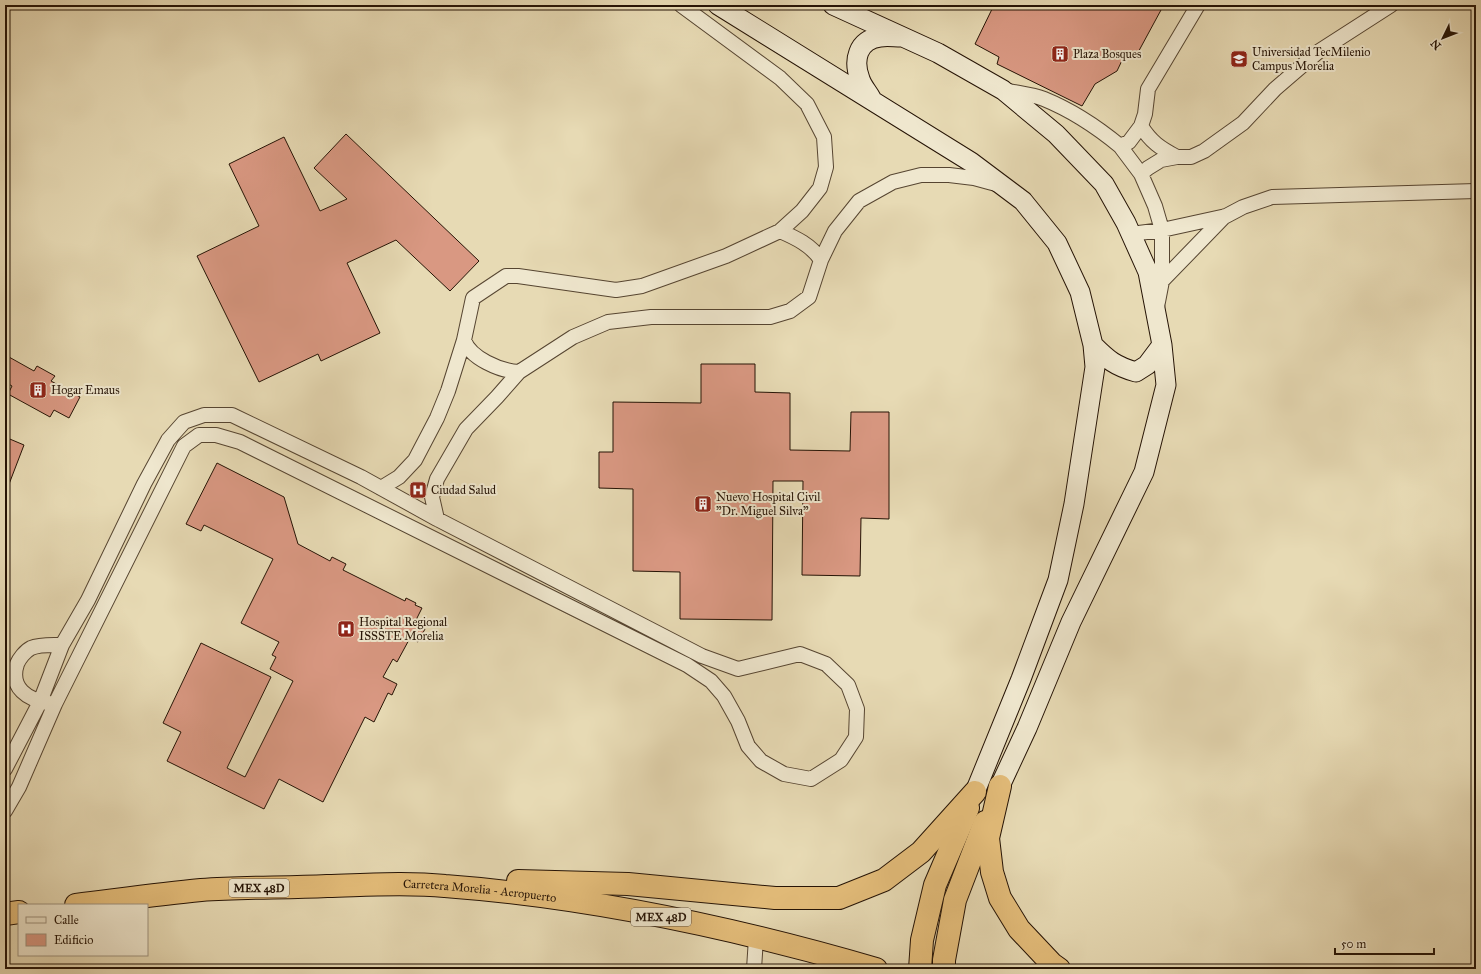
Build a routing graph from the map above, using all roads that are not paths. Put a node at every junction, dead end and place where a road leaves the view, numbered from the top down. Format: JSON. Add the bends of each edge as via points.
{"nodes":[{"id":1,"x":681,"y":5,"type":"edge"},
{"id":2,"x":718,"y":5,"type":"edge"},
{"id":3,"x":833,"y":5,"type":"edge"},
{"id":4,"x":1198,"y":5,"type":"edge"},
{"id":5,"x":1390,"y":5,"type":"edge"},
{"id":6,"x":905,"y":37,"type":"junction"},
{"id":7,"x":1003,"y":90,"type":"junction"},
{"id":8,"x":873,"y":101,"type":"junction"},
{"id":9,"x":1141,"y":126,"type":"junction"},
{"id":10,"x":1120,"y":146,"type":"junction"},
{"id":11,"x":1177,"y":157,"type":"junction"},
{"id":12,"x":1141,"y":174,"type":"junction"},
{"id":13,"x":1001,"y":185,"type":"junction"},
{"id":14,"x":1476,"y":191,"type":"edge"},
{"id":15,"x":1226,"y":216,"type":"junction"},
{"id":16,"x":1162,"y":230,"type":"junction"},
{"id":17,"x":780,"y":231,"type":"junction"},
{"id":18,"x":1131,"y":234,"type":"junction"},
{"id":19,"x":821,"y":260,"type":"junction"},
{"id":20,"x":1162,"y":281,"type":"junction"},
{"id":21,"x":1156,"y":313,"type":"junction"},
{"id":22,"x":464,"y":340,"type":"junction"},
{"id":23,"x":1093,"y":345,"type":"junction"},
{"id":24,"x":1162,"y":345,"type":"junction"},
{"id":25,"x":518,"y":372,"type":"junction"},
{"id":26,"x":381,"y":488,"type":"junction"},
{"id":27,"x":437,"y":519,"type":"junction"},
{"id":28,"x":62,"y":645,"type":"junction"},
{"id":29,"x":40,"y":702,"type":"junction"},
{"id":30,"x":55,"y":704,"type":"junction"},
{"id":31,"x":5,"y":769,"type":"edge"},
{"id":32,"x":1000,"y":786,"type":"junction"},
{"id":33,"x":975,"y":792,"type":"junction"},
{"id":34,"x":5,"y":811,"type":"edge"},
{"id":35,"x":443,"y":885,"type":"junction"},
{"id":36,"x":84,"y":904,"type":"edge"},
{"id":37,"x":18,"y":912,"type":"edge"},
{"id":38,"x":5,"y":914,"type":"edge"},
{"id":39,"x":756,"y":938,"type":"junction"},
{"id":40,"x":944,"y":965,"type":"edge"},
{"id":41,"x":754,"y":969,"type":"edge"},
{"id":42,"x":876,"y":969,"type":"edge"},
{"id":43,"x":920,"y":969,"type":"edge"},
{"id":44,"x":1059,"y":969,"type":"edge"}],
"edges":[{"from":1,"to":17,"type":"street","via":[[780,78],[807,104],[824,137],[826,167],[820,188],[802,211]]},
{"from":2,"to":8,"type":"street"},
{"from":3,"to":6,"type":"street"},
{"from":4,"to":9,"type":"street","via":[[1148,89]]},
{"from":5,"to":11,"type":"street","via":[[1318,52],[1275,89],[1243,123],[1204,152]]},
{"from":6,"to":7,"type":"street"},
{"from":6,"to":8,"type":"street","via":[[879,37],[867,41],[857,53],[860,80]]},
{"from":7,"to":10,"type":"street","via":[[1043,98],[1074,114]]},
{"from":7,"to":18,"type":"street","via":[[1056,134],[1104,184]]},
{"from":8,"to":13,"type":"street","via":[[971,162]]},
{"from":9,"to":10,"type":"street","via":[[1129,142]]},
{"from":9,"to":11,"type":"street","via":[[1156,145]]},
{"from":10,"to":12,"type":"street"},
{"from":11,"to":12,"type":"street","via":[[1161,160]]},
{"from":12,"to":16,"type":"street"},
{"from":13,"to":19,"type":"street","via":[[949,175],[921,175],[893,182],[859,201],[835,231]]},
{"from":13,"to":23,"type":"street","via":[[1023,201],[1057,243],[1080,292]]},
{"from":14,"to":15,"type":"street","via":[[1272,197]]},
{"from":15,"to":16,"type":"street"},
{"from":15,"to":20,"type":"street"},
{"from":16,"to":18,"type":"street"},
{"from":16,"to":20,"type":"street"},
{"from":17,"to":19,"type":"street","via":[[800,239],[817,253]]},
{"from":17,"to":22,"type":"street","via":[[726,256],[642,286],[616,290],[506,276],[473,298]]},
{"from":18,"to":21,"type":"street","via":[[1148,272]]},
{"from":19,"to":25,"type":"street","via":[[809,297],[790,312],[770,317],[651,318],[608,322],[573,337]]},
{"from":20,"to":21,"type":"street"},
{"from":21,"to":24,"type":"street"},
{"from":22,"to":25,"type":"street","via":[[466,347],[485,362]]},
{"from":22,"to":26,"type":"street","via":[[437,418],[415,460],[399,477]]},
{"from":23,"to":24,"type":"street","via":[[1111,362],[1136,372],[1147,365]]},
{"from":23,"to":33,"type":"street","via":[[1095,367],[1074,504],[1058,580]]},
{"from":24,"to":32,"type":"street","via":[[1166,385],[1144,472],[1071,622],[1028,728]]},
{"from":25,"to":27,"type":"street","via":[[466,429],[437,479],[432,497]]},
{"from":26,"to":27,"type":"street"},
{"from":26,"to":28,"type":"street","via":[[232,415],[204,415],[184,422],[168,440],[88,600]]},
{"from":27,"to":30,"type":"street","via":[[720,664],[738,669],[800,654],[826,664],[848,684],[857,709],[856,737],[841,760],[810,779],[784,774],[756,756],[748,746],[724,696],[711,681],[687,665],[240,442],[216,435],[198,436],[184,446]]},
{"from":28,"to":29,"type":"street"},
{"from":28,"to":29,"type":"street","via":[[31,648],[19,659],[14,673],[17,686],[29,697]]},
{"from":29,"to":30,"type":"street"},
{"from":29,"to":31,"type":"street"},
{"from":30,"to":34,"type":"street","via":[[19,787]]},
{"from":32,"to":40,"type":"highway","via":[[955,900]]},
{"from":32,"to":44,"type":"highway","via":[[988,838],[992,872],[1000,898],[1019,929]]},
{"from":33,"to":35,"type":"highway","via":[[921,852],[884,880],[839,898],[775,898],[628,884],[513,881]]},
{"from":33,"to":43,"type":"highway","via":[[935,885],[922,940]]},
{"from":35,"to":36,"type":"highway","name":"Carretera Morelia - Aeropuerto","number":"MEX 48D","via":[[202,890]]},
{"from":35,"to":39,"type":"highway","name":"Carretera Morelia - Aeropuerto","number":"MEX 48D","via":[[588,903]]},
{"from":37,"to":38,"type":"highway"},
{"from":39,"to":41,"type":"street"},
{"from":39,"to":42,"type":"highway","name":"Carretera Morelia - Aeropuerto","number":"MEX 48D","via":[[800,947]]}]}
